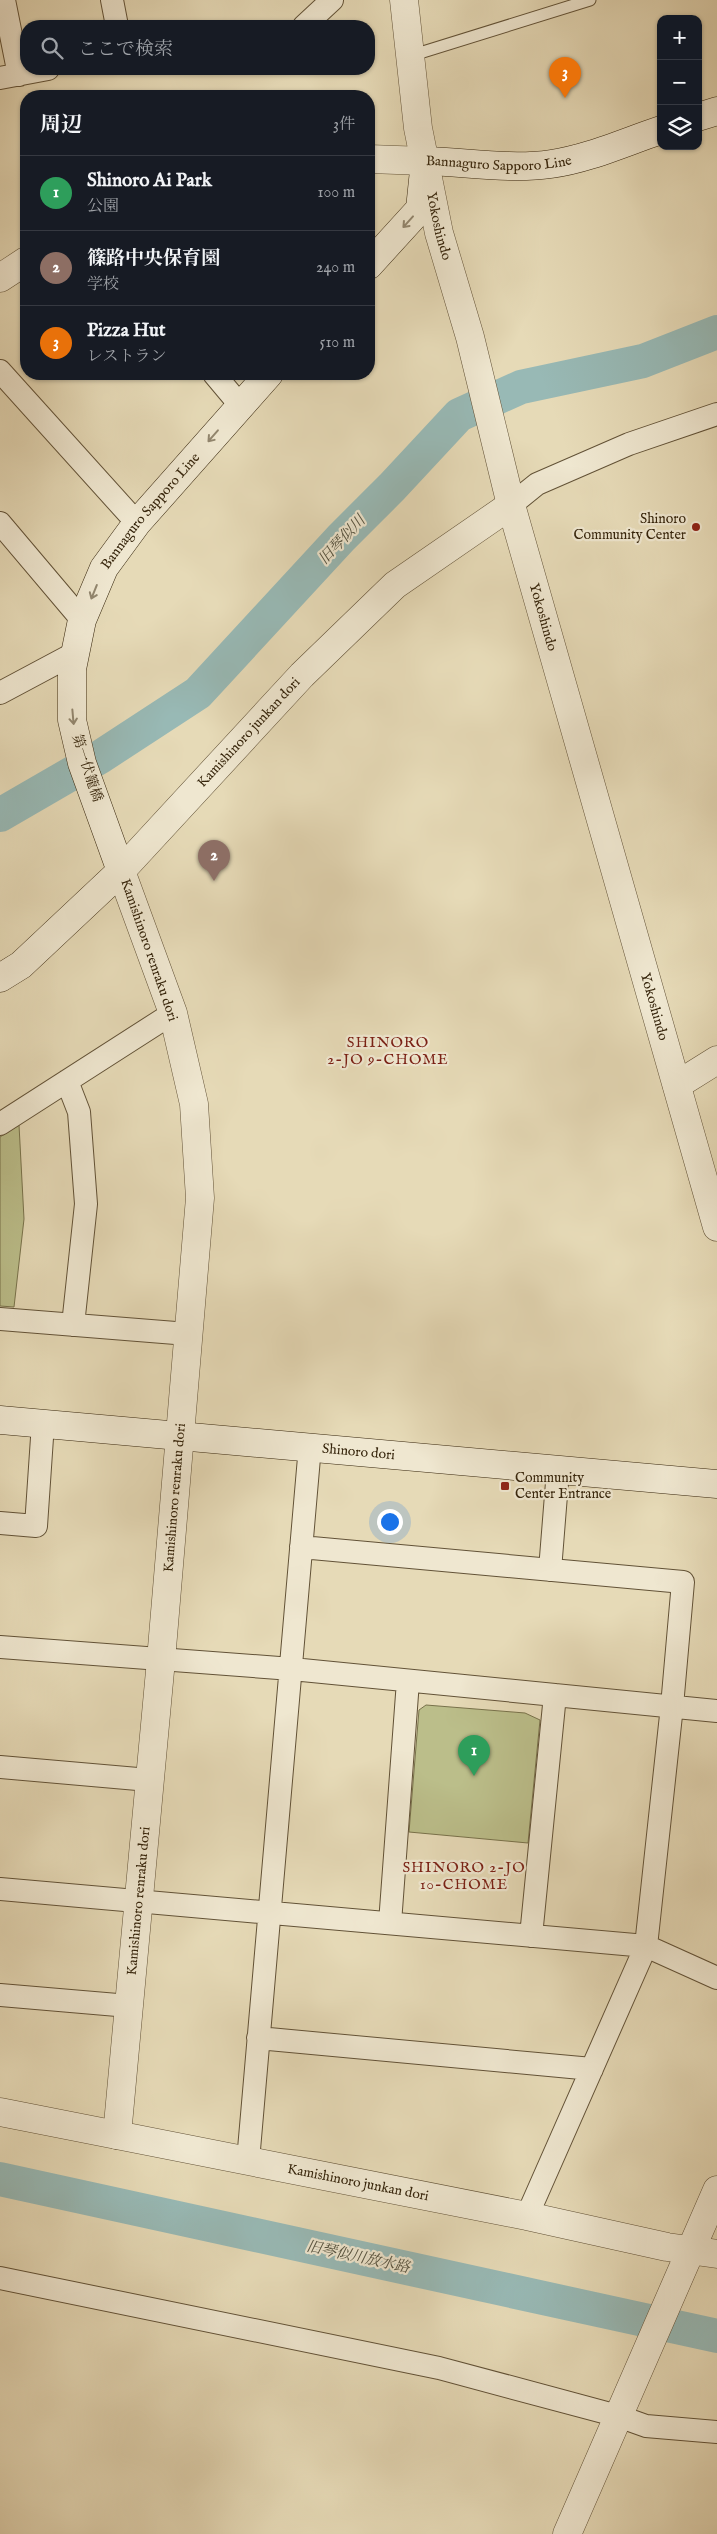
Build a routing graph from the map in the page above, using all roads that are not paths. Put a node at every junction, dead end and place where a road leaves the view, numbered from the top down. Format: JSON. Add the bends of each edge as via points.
{"nodes":[{"id":1,"x":4,"y":0,"type":"edge"},
{"id":2,"x":112,"y":0,"type":"edge"},
{"id":3,"x":332,"y":0,"type":"edge"},
{"id":4,"x":404,"y":0,"type":"edge"},
{"id":5,"x":590,"y":0,"type":"edge"},
{"id":6,"x":116,"y":20,"type":"edge"},
{"id":7,"x":310,"y":20,"type":"edge"},
{"id":8,"x":410,"y":56,"type":"junction"},
{"id":9,"x":9,"y":76,"type":"edge"},
{"id":10,"x":717,"y":111,"type":"edge"},
{"id":11,"x":702,"y":116,"type":"edge"},
{"id":12,"x":657,"y":131,"type":"edge"},
{"id":13,"x":375,"y":159,"type":"edge"},
{"id":14,"x":425,"y":161,"type":"junction"},
{"id":15,"x":375,"y":258,"type":"edge"},
{"id":16,"x":20,"y":265,"type":"edge"},
{"id":17,"x":0,"y":278,"type":"edge"},
{"id":18,"x":0,"y":371,"type":"edge"},
{"id":19,"x":219,"y":380,"type":"edge"},
{"id":20,"x":263,"y":380,"type":"edge"},
{"id":21,"x":240,"y":404,"type":"junction"},
{"id":22,"x":717,"y":414,"type":"edge"},
{"id":23,"x":511,"y":505,"type":"junction"},
{"id":24,"x":0,"y":523,"type":"edge"},
{"id":25,"x":137,"y":523,"type":"junction"},
{"id":26,"x":82,"y":620,"type":"junction"},
{"id":27,"x":74,"y":661,"type":"junction"},
{"id":28,"x":1,"y":690,"type":"edge"},
{"id":29,"x":121,"y":871,"type":"junction"},
{"id":30,"x":0,"y":978,"type":"edge"},
{"id":31,"x":173,"y":1013,"type":"junction"},
{"id":32,"x":717,"y":1060,"type":"edge"},
{"id":33,"x":67,"y":1081,"type":"junction"},
{"id":34,"x":676,"y":1085,"type":"junction"},
{"id":35,"x":0,"y":1124,"type":"edge"},
{"id":36,"x":717,"y":1227,"type":"edge"},
{"id":37,"x":0,"y":1319,"type":"edge"},
{"id":38,"x":73,"y":1324,"type":"junction"},
{"id":39,"x":188,"y":1334,"type":"junction"},
{"id":40,"x":0,"y":1420,"type":"edge"},
{"id":41,"x":44,"y":1423,"type":"junction"},
{"id":42,"x":180,"y":1435,"type":"junction"},
{"id":43,"x":310,"y":1446,"type":"junction"},
{"id":44,"x":558,"y":1470,"type":"junction"},
{"id":45,"x":717,"y":1484,"type":"edge"},
{"id":46,"x":0,"y":1522,"type":"edge"},
{"id":47,"x":301,"y":1547,"type":"junction"},
{"id":48,"x":550,"y":1570,"type":"junction"},
{"id":49,"x":0,"y":1647,"type":"edge"},
{"id":50,"x":161,"y":1660,"type":"junction"},
{"id":51,"x":292,"y":1669,"type":"junction"},
{"id":52,"x":408,"y":1681,"type":"junction"},
{"id":53,"x":555,"y":1695,"type":"junction"},
{"id":54,"x":672,"y":1706,"type":"junction"},
{"id":55,"x":717,"y":1711,"type":"edge"},
{"id":56,"x":0,"y":1767,"type":"edge"},
{"id":57,"x":149,"y":1780,"type":"junction"},
{"id":58,"x":0,"y":1889,"type":"edge"},
{"id":59,"x":138,"y":1900,"type":"junction"},
{"id":60,"x":269,"y":1912,"type":"junction"},
{"id":61,"x":390,"y":1923,"type":"junction"},
{"id":62,"x":531,"y":1936,"type":"junction"},
{"id":63,"x":646,"y":1946,"type":"junction"},
{"id":64,"x":717,"y":1978,"type":"edge"},
{"id":65,"x":0,"y":1995,"type":"edge"},
{"id":66,"x":129,"y":2006,"type":"junction"},
{"id":67,"x":258,"y":2038,"type":"junction"},
{"id":68,"x":592,"y":2069,"type":"junction"},
{"id":69,"x":0,"y":2112,"type":"edge"},
{"id":70,"x":117,"y":2135,"type":"junction"},
{"id":71,"x":248,"y":2161,"type":"junction"},
{"id":72,"x":717,"y":2190,"type":"edge"},
{"id":73,"x":527,"y":2216,"type":"junction"},
{"id":74,"x":704,"y":2251,"type":"edge"},
{"id":75,"x":0,"y":2278,"type":"edge"},
{"id":76,"x":623,"y":2404,"type":"junction"},
{"id":77,"x":717,"y":2432,"type":"edge"},
{"id":78,"x":567,"y":2534,"type":"edge"}],
"edges":[{"from":1,"to":9,"type":"street"},
{"from":2,"to":6,"type":"street"},
{"from":3,"to":7,"type":"street"},
{"from":4,"to":8,"type":"street","name":"Yokoshindo"},
{"from":5,"to":8,"type":"lane"},
{"from":8,"to":14,"type":"street","name":"Yokoshindo"},
{"from":10,"to":11,"type":"street"},
{"from":12,"to":14,"type":"street","name":"Bannaguro Sapporo Line","via":[[568,161],[549,164]]},
{"from":13,"to":14,"type":"street"},
{"from":14,"to":15,"type":"street","name":"Bannaguro Sapporo Line","one_way":true,"via":[[420,208]]},
{"from":14,"to":23,"type":"street","name":"Yokoshindo","via":[[439,233],[475,357]]},
{"from":16,"to":17,"type":"street"},
{"from":18,"to":25,"type":"street"},
{"from":19,"to":21,"type":"street"},
{"from":20,"to":21,"type":"street","name":"Bannaguro Sapporo Line"},
{"from":21,"to":25,"type":"street","name":"Bannaguro Sapporo Line","one_way":true},
{"from":22,"to":23,"type":"street","via":[[630,444],[537,484]]},
{"from":23,"to":29,"type":"street","name":"Kamishinoro junkan dori","via":[[396,585],[302,675]]},
{"from":23,"to":34,"type":"street","name":"Yokoshindo"},
{"from":24,"to":26,"type":"street"},
{"from":25,"to":26,"type":"street","name":"Bannaguro Sapporo Line","one_way":true,"via":[[104,568]]},
{"from":26,"to":27,"type":"street","name":"Bannaguro Sapporo Line"},
{"from":27,"to":28,"type":"street"},
{"from":27,"to":29,"type":"street","name":"第一伏籠橋","one_way":true,"via":[[72,720],[82,763]]},
{"from":29,"to":30,"type":"street","name":"Kamishinoro junkan dori","via":[[21,965]]},
{"from":29,"to":31,"type":"street","name":"Kamishinoro renraku dori"},
{"from":31,"to":33,"type":"street"},
{"from":31,"to":39,"type":"street","name":"Kamishinoro renraku dori","via":[[194,1104],[200,1198]]},
{"from":32,"to":34,"type":"street"},
{"from":33,"to":35,"type":"street"},
{"from":33,"to":38,"type":"street","via":[[80,1112],[86,1204]]},
{"from":34,"to":36,"type":"street","name":"Yokoshindo"},
{"from":37,"to":38,"type":"street"},
{"from":38,"to":39,"type":"street"},
{"from":39,"to":42,"type":"street","name":"Kamishinoro renraku dori"},
{"from":40,"to":41,"type":"street","name":"Shinoro dori"},
{"from":41,"to":42,"type":"street","name":"Shinoro dori"},
{"from":41,"to":46,"type":"street","via":[[36,1526]]},
{"from":42,"to":43,"type":"street","name":"Shinoro dori"},
{"from":42,"to":50,"type":"street","name":"Kamishinoro renraku dori"},
{"from":43,"to":44,"type":"street","name":"Shinoro dori"},
{"from":43,"to":47,"type":"street"},
{"from":44,"to":45,"type":"street","name":"Shinoro dori"},
{"from":44,"to":48,"type":"street"},
{"from":47,"to":48,"type":"street"},
{"from":47,"to":51,"type":"street"},
{"from":48,"to":54,"type":"street","via":[[683,1582]]},
{"from":49,"to":50,"type":"street"},
{"from":50,"to":51,"type":"street"},
{"from":50,"to":57,"type":"street","name":"Kamishinoro renraku dori"},
{"from":51,"to":52,"type":"street"},
{"from":51,"to":60,"type":"street"},
{"from":52,"to":53,"type":"street"},
{"from":52,"to":61,"type":"street"},
{"from":53,"to":54,"type":"street"},
{"from":53,"to":62,"type":"street"},
{"from":54,"to":55,"type":"street"},
{"from":54,"to":63,"type":"street"},
{"from":56,"to":57,"type":"street"},
{"from":57,"to":59,"type":"street","name":"Kamishinoro renraku dori"},
{"from":58,"to":59,"type":"street"},
{"from":59,"to":60,"type":"street"},
{"from":59,"to":66,"type":"street","name":"Kamishinoro renraku dori"},
{"from":60,"to":61,"type":"street"},
{"from":60,"to":67,"type":"street"},
{"from":61,"to":62,"type":"street"},
{"from":62,"to":63,"type":"street"},
{"from":63,"to":64,"type":"street"},
{"from":63,"to":68,"type":"street"},
{"from":65,"to":66,"type":"street"},
{"from":66,"to":70,"type":"street","name":"Kamishinoro renraku dori"},
{"from":67,"to":68,"type":"street"},
{"from":67,"to":71,"type":"street"},
{"from":68,"to":73,"type":"street"},
{"from":69,"to":70,"type":"street","name":"Kamishinoro junkan dori"},
{"from":70,"to":71,"type":"street","name":"Kamishinoro junkan dori"},
{"from":71,"to":73,"type":"street","name":"Kamishinoro junkan dori"},
{"from":72,"to":74,"type":"street"},
{"from":73,"to":74,"type":"street","name":"Kamishinoro junkan dori","via":[[667,2247]]},
{"from":74,"to":76,"type":"street","via":[[670,2300]]},
{"from":75,"to":76,"type":"street"},
{"from":76,"to":77,"type":"street","via":[[646,2426]]},
{"from":76,"to":78,"type":"street"}]}
